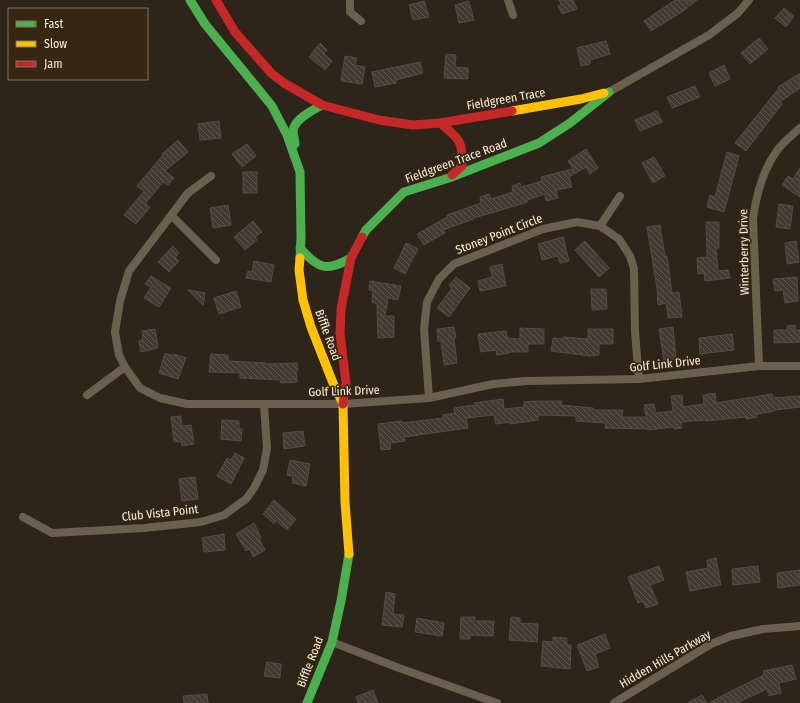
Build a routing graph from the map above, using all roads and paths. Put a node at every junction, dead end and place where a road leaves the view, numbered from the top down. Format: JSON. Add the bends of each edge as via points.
{"nodes":[{"id":1,"x":190,"y":0,"type":"edge"},
{"id":2,"x":216,"y":0,"type":"edge"},
{"id":3,"x":350,"y":0,"type":"edge"},
{"id":4,"x":508,"y":0,"type":"edge"},
{"id":5,"x":749,"y":0,"type":"edge"},
{"id":6,"x":513,"y":15,"type":"dead end"},
{"id":7,"x":361,"y":21,"type":"dead end"},
{"id":8,"x":609,"y":92,"type":"junction"},
{"id":9,"x":322,"y":105,"type":"junction"},
{"id":10,"x":440,"y":123,"type":"junction"},
{"id":11,"x":800,"y":128,"type":"edge"},
{"id":12,"x":300,"y":172,"type":"junction"},
{"id":13,"x":212,"y":176,"type":"dead end"},
{"id":14,"x":449,"y":178,"type":"junction"},
{"id":15,"x":620,"y":196,"type":"dead end"},
{"id":16,"x":172,"y":216,"type":"junction"},
{"id":17,"x":600,"y":226,"type":"junction"},
{"id":18,"x":300,"y":248,"type":"junction"},
{"id":19,"x":351,"y":258,"type":"junction"},
{"id":20,"x":216,"y":260,"type":"dead end"},
{"id":21,"x":759,"y":366,"type":"junction"},
{"id":22,"x":800,"y":366,"type":"edge"},
{"id":23,"x":125,"y":367,"type":"junction"},
{"id":24,"x":639,"y":380,"type":"junction"},
{"id":25,"x":87,"y":395,"type":"dead end"},
{"id":26,"x":429,"y":398,"type":"junction"},
{"id":27,"x":343,"y":404,"type":"junction"},
{"id":28,"x":264,"y":405,"type":"junction"},
{"id":29,"x":22,"y":517,"type":"dead end"},
{"id":30,"x":800,"y":626,"type":"edge"},
{"id":31,"x":332,"y":642,"type":"junction"},
{"id":32,"x":307,"y":703,"type":"edge"},
{"id":33,"x":497,"y":703,"type":"edge"},
{"id":34,"x":614,"y":703,"type":"edge"}],
"edges":[{"from":1,"to":12,"type":"street","name":"Biffle Road","via":[[205,24],[272,106],[287,135]]},
{"from":2,"to":9,"type":"street","name":"Fieldgreen Trace","via":[[235,32],[272,74]]},
{"from":3,"to":7,"type":"street","via":[[350,12]]},
{"from":4,"to":6,"type":"street"},
{"from":5,"to":8,"type":"street","name":"Fieldgreen Trace","via":[[738,13],[709,35]]},
{"from":8,"to":10,"type":"street","name":"Fieldgreen Trace"},
{"from":8,"to":14,"type":"street","name":"Fieldgreen Trace Road","via":[[570,123],[539,143]]},
{"from":9,"to":10,"type":"street","name":"Fieldgreen Trace","via":[[379,120],[413,125]]},
{"from":9,"to":12,"type":"street","via":[[301,119],[293,131]]},
{"from":10,"to":14,"type":"street","via":[[460,140],[463,150],[462,166]]},
{"from":11,"to":21,"type":"street","name":"Winterberry Drive","via":[[776,151],[764,175],[756,200],[753,219]]},
{"from":12,"to":18,"type":"street","name":"Biffle Road"},
{"from":13,"to":16,"type":"street","name":"Golf Link Drive","via":[[188,194]]},
{"from":14,"to":19,"type":"street","name":"Fieldgreen Trace Road","via":[[404,192],[366,230]]},
{"from":15,"to":17,"type":"street"},
{"from":16,"to":20,"type":"street"},
{"from":16,"to":23,"type":"street","name":"Golf Link Drive","via":[[129,271],[120,301],[116,332],[119,355]]},
{"from":17,"to":24,"type":"street","name":"Stoney Point Circle","via":[[619,239],[630,256],[634,269]]},
{"from":17,"to":26,"type":"street","name":"Stoney Point Circle","via":[[578,222],[543,229],[454,264],[439,279],[427,302],[424,329]]},
{"from":18,"to":19,"type":"street","via":[[313,263],[322,267],[332,268]]},
{"from":18,"to":27,"type":"street","name":"Biffle Road","via":[[299,270],[303,300],[311,327]]},
{"from":19,"to":27,"type":"street","name":"Fieldgreen Trace Road","via":[[341,309],[340,333],[346,383]]},
{"from":21,"to":22,"type":"street","name":"Golf Link Drive"},
{"from":21,"to":24,"type":"street","name":"Golf Link Drive"},
{"from":23,"to":25,"type":"street"},
{"from":23,"to":28,"type":"street","name":"Golf Link Drive","via":[[140,388],[160,398],[187,404]]},
{"from":24,"to":26,"type":"street","name":"Golf Link Drive","via":[[526,381],[493,384]]},
{"from":26,"to":27,"type":"street","name":"Golf Link Drive"},
{"from":27,"to":28,"type":"street","name":"Golf Link Drive"},
{"from":27,"to":31,"type":"street","name":"Biffle Road","via":[[349,554]]},
{"from":28,"to":29,"type":"street","name":"Club Vista Point","via":[[267,448],[263,470],[246,499],[224,515],[194,523],[52,533]]},
{"from":30,"to":34,"type":"street","name":"Hidden Hills Parkway","via":[[763,629],[731,636],[711,644]]},
{"from":31,"to":32,"type":"street","name":"Biffle Road"},
{"from":31,"to":33,"type":"street"}]}
